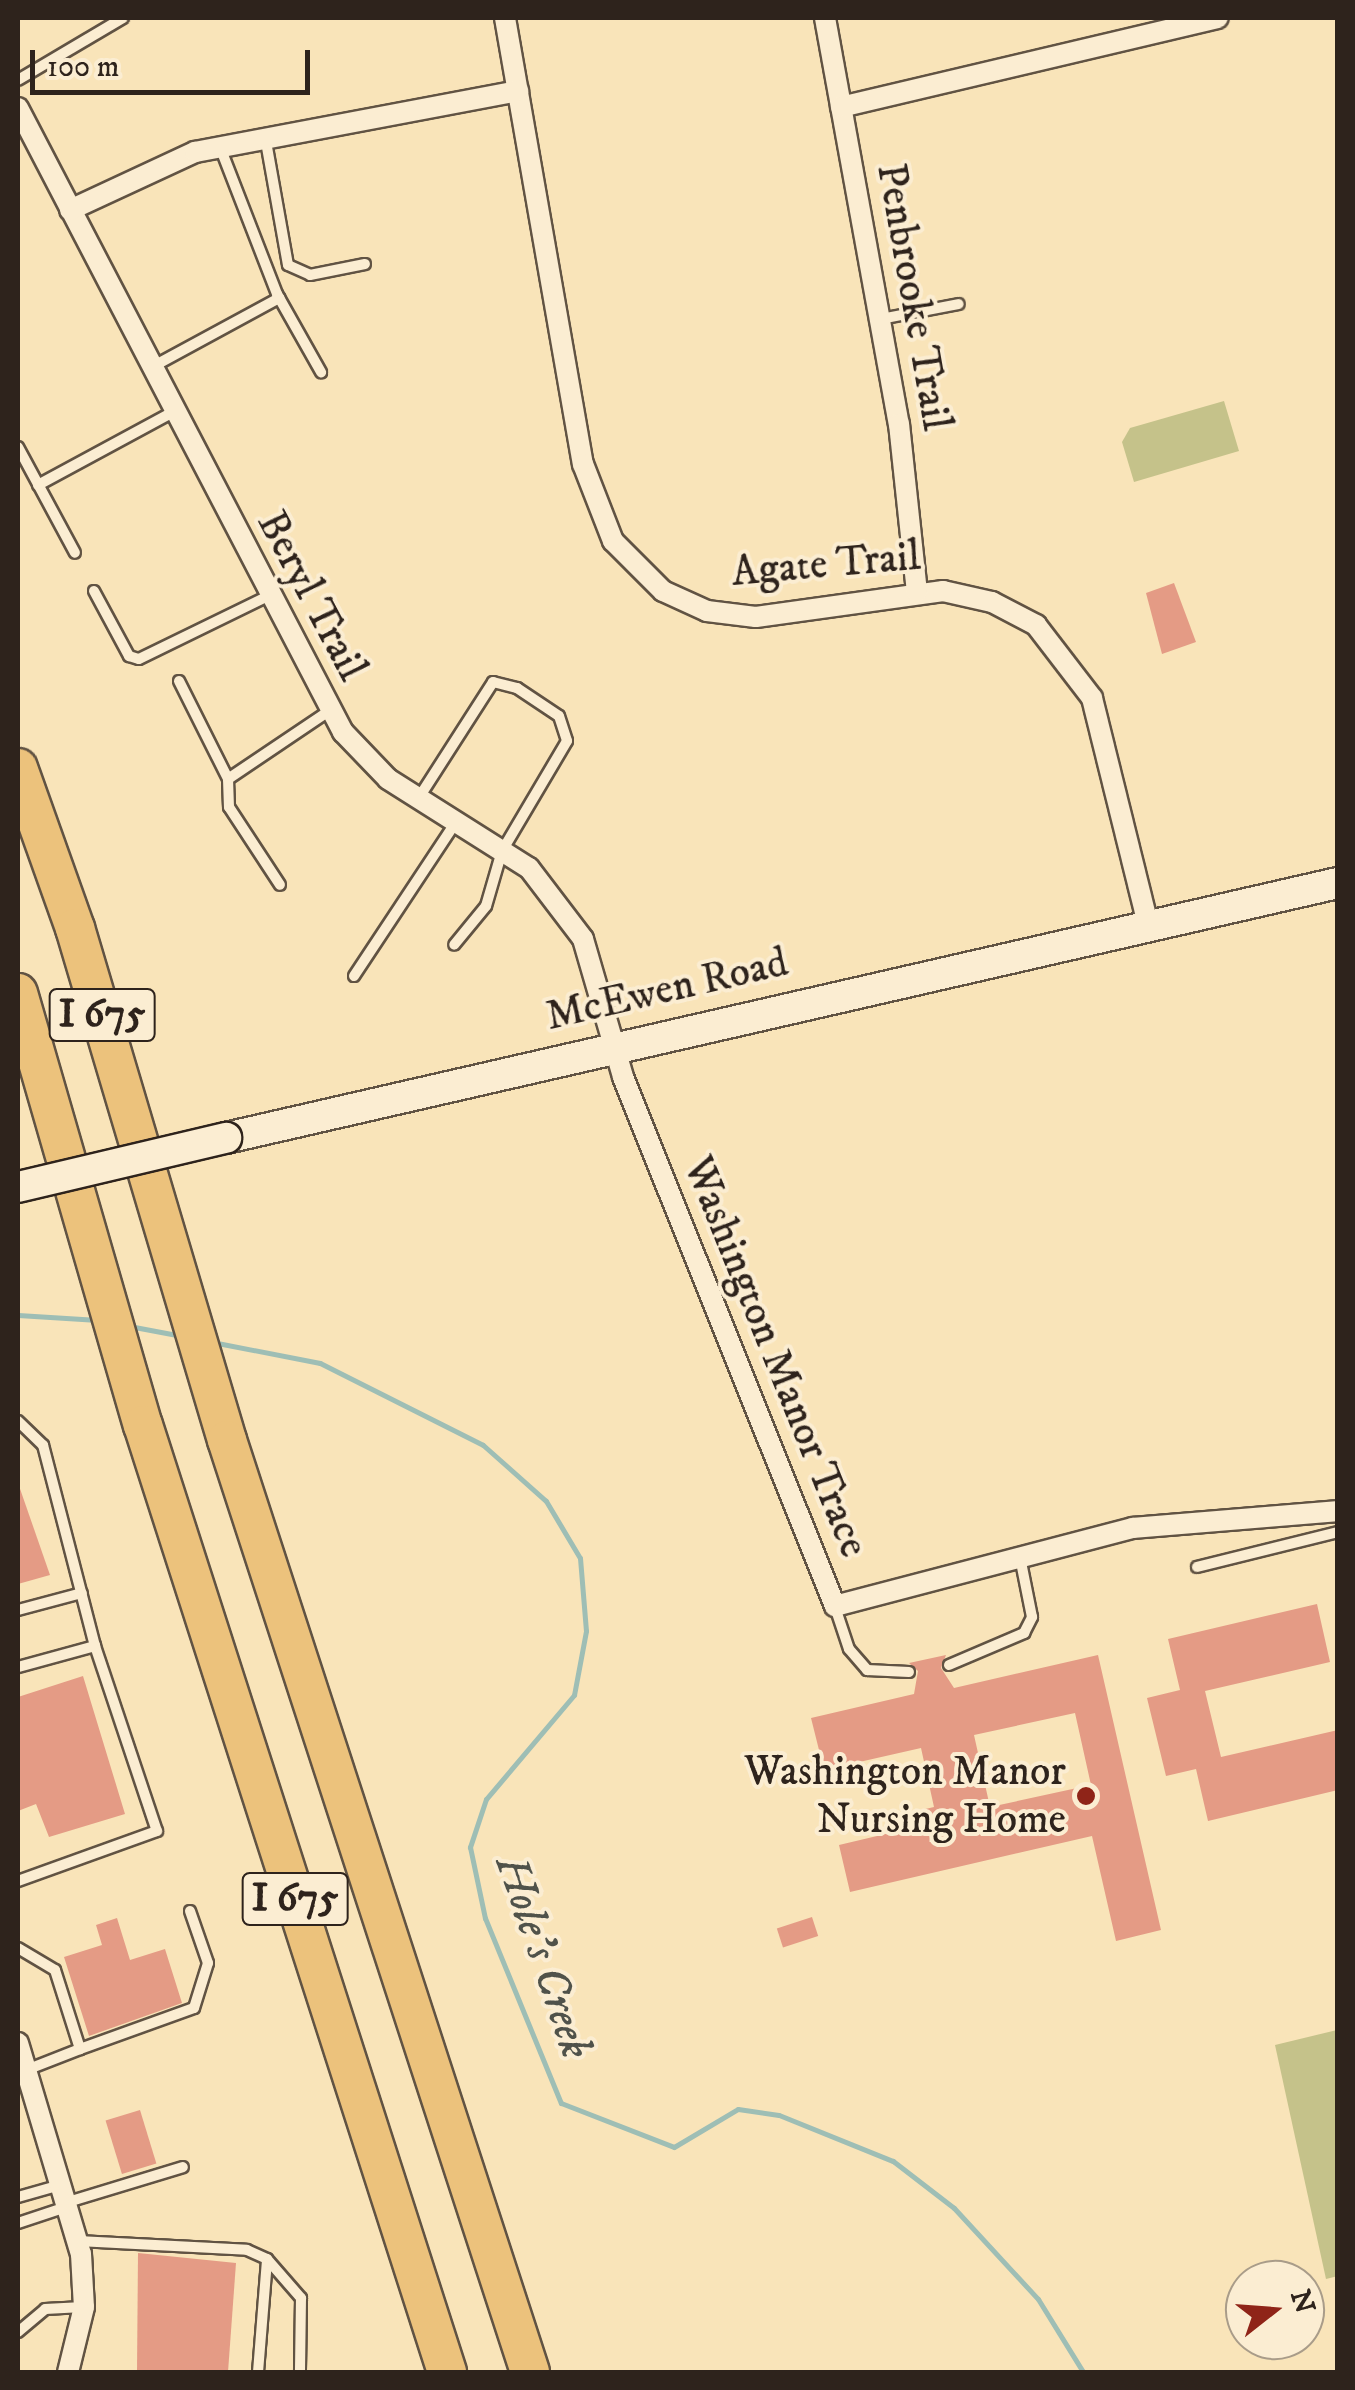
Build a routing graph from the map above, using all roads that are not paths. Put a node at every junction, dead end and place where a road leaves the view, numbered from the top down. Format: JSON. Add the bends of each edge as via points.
{"nodes":[{"id":1,"x":123,"y":18,"type":"edge"},
{"id":2,"x":505,"y":18,"type":"edge"},
{"id":3,"x":825,"y":18,"type":"edge"},
{"id":4,"x":1218,"y":18,"type":"edge"},
{"id":5,"x":18,"y":80,"type":"edge"},
{"id":6,"x":518,"y":91,"type":"junction"},
{"id":7,"x":841,"y":107,"type":"junction"},
{"id":8,"x":18,"y":108,"type":"edge"},
{"id":9,"x":265,"y":136,"type":"junction"},
{"id":10,"x":220,"y":146,"type":"junction"},
{"id":11,"x":70,"y":210,"type":"junction"},
{"id":12,"x":365,"y":264,"type":"dead end"},
{"id":13,"x":279,"y":298,"type":"junction"},
{"id":14,"x":959,"y":304,"type":"dead end"},
{"id":15,"x":880,"y":319,"type":"junction"},
{"id":16,"x":150,"y":368,"type":"junction"},
{"id":17,"x":321,"y":372,"type":"dead end"},
{"id":18,"x":173,"y":412,"type":"junction"},
{"id":19,"x":18,"y":447,"type":"edge"},
{"id":20,"x":38,"y":485,"type":"junction"},
{"id":21,"x":74,"y":553,"type":"dead end"},
{"id":22,"x":94,"y":591,"type":"dead end"},
{"id":23,"x":916,"y":592,"type":"junction"},
{"id":24,"x":268,"y":596,"type":"junction"},
{"id":25,"x":179,"y":681,"type":"dead end"},
{"id":26,"x":329,"y":712,"type":"junction"},
{"id":27,"x":18,"y":768,"type":"edge"},
{"id":28,"x":228,"y":779,"type":"junction"},
{"id":29,"x":417,"y":800,"type":"junction"},
{"id":30,"x":456,"y":822,"type":"junction"},
{"id":31,"x":502,"y":852,"type":"junction"},
{"id":32,"x":1338,"y":883,"type":"edge"},
{"id":33,"x":280,"y":884,"type":"dead end"},
{"id":34,"x":1148,"y":924,"type":"junction"},
{"id":35,"x":454,"y":944,"type":"dead end"},
{"id":36,"x":354,"y":976,"type":"dead end"},
{"id":37,"x":18,"y":992,"type":"edge"},
{"id":38,"x":615,"y":1046,"type":"junction"},
{"id":39,"x":18,"y":1186,"type":"edge"},
{"id":40,"x":18,"y":1421,"type":"edge"},
{"id":41,"x":1338,"y":1511,"type":"edge"},
{"id":42,"x":1338,"y":1532,"type":"edge"},
{"id":43,"x":1020,"y":1558,"type":"junction"},
{"id":44,"x":1197,"y":1567,"type":"dead end"},
{"id":45,"x":82,"y":1593,"type":"junction"},
{"id":46,"x":835,"y":1606,"type":"junction"},
{"id":47,"x":18,"y":1610,"type":"edge"},
{"id":48,"x":95,"y":1646,"type":"junction"},
{"id":49,"x":949,"y":1665,"type":"dead end"},
{"id":50,"x":18,"y":1667,"type":"edge"},
{"id":51,"x":909,"y":1672,"type":"dead end"},
{"id":52,"x":18,"y":1882,"type":"edge"},
{"id":53,"x":190,"y":1911,"type":"dead end"},
{"id":54,"x":18,"y":1948,"type":"edge"},
{"id":55,"x":80,"y":2049,"type":"junction"},
{"id":56,"x":22,"y":2071,"type":"edge"},
{"id":57,"x":183,"y":2167,"type":"dead end"},
{"id":58,"x":18,"y":2197,"type":"edge"},
{"id":59,"x":67,"y":2197,"type":"junction"},
{"id":60,"x":18,"y":2222,"type":"edge"},
{"id":61,"x":78,"y":2241,"type":"junction"},
{"id":62,"x":267,"y":2259,"type":"junction"},
{"id":63,"x":84,"y":2307,"type":"junction"},
{"id":64,"x":18,"y":2332,"type":"edge"},
{"id":65,"x":68,"y":2372,"type":"edge"},
{"id":66,"x":258,"y":2372,"type":"edge"},
{"id":67,"x":300,"y":2372,"type":"edge"},
{"id":68,"x":447,"y":2372,"type":"edge"},
{"id":69,"x":530,"y":2372,"type":"edge"}],
"edges":[{"from":1,"to":5,"type":"lane"},
{"from":2,"to":6,"type":"street","name":"Agate Trail"},
{"from":3,"to":7,"type":"street","name":"Penbrooke Trail"},
{"from":4,"to":7,"type":"street"},
{"from":6,"to":9,"type":"street"},
{"from":6,"to":23,"type":"street","name":"Agate Trail","via":[[583,464],[600,517],[630,563],[684,603],[732,616]]},
{"from":7,"to":15,"type":"street","name":"Penbrooke Trail"},
{"from":8,"to":11,"type":"street","name":"Beryl Trail"},
{"from":9,"to":10,"type":"street"},
{"from":9,"to":12,"type":"lane","via":[[288,264],[310,275]]},
{"from":10,"to":11,"type":"street","via":[[162,164]]},
{"from":10,"to":13,"type":"lane"},
{"from":11,"to":16,"type":"street","name":"Beryl Trail"},
{"from":13,"to":16,"type":"lane"},
{"from":13,"to":17,"type":"lane"},
{"from":14,"to":15,"type":"lane"},
{"from":15,"to":23,"type":"street","name":"Penbrooke Trail"},
{"from":16,"to":18,"type":"street","name":"Beryl Trail"},
{"from":18,"to":20,"type":"lane"},
{"from":18,"to":24,"type":"street","name":"Beryl Trail"},
{"from":19,"to":20,"type":"lane"},
{"from":20,"to":21,"type":"lane"},
{"from":22,"to":24,"type":"lane","via":[[129,656],[138,660]]},
{"from":23,"to":34,"type":"street","name":"Agate Trail","via":[[968,595],[1016,613],[1059,646],[1080,675],[1100,723]]},
{"from":24,"to":26,"type":"street","name":"Beryl Trail"},
{"from":25,"to":28,"type":"lane"},
{"from":26,"to":28,"type":"lane"},
{"from":26,"to":29,"type":"street","name":"Beryl Trail","via":[[364,757]]},
{"from":27,"to":69,"type":"highway","number":"I 675","via":[[75,928],[227,1440]]},
{"from":28,"to":33,"type":"lane","via":[[230,807]]},
{"from":29,"to":30,"type":"street","name":"Beryl Trail"},
{"from":29,"to":31,"type":"lane","via":[[493,682],[517,688],[559,716],[567,741]]},
{"from":30,"to":31,"type":"street","name":"Beryl Trail"},
{"from":30,"to":36,"type":"lane"},
{"from":31,"to":35,"type":"lane","via":[[486,906]]},
{"from":31,"to":38,"type":"street","name":"Beryl Trail","via":[[564,907],[592,964]]},
{"from":32,"to":34,"type":"street","name":"McEwen Road"},
{"from":34,"to":38,"type":"street","name":"McEwen Road"},
{"from":37,"to":68,"type":"highway","number":"I 675","via":[[143,1425]]},
{"from":38,"to":39,"type":"street","name":"McEwen Road","bridge":true},
{"from":38,"to":46,"type":"street","name":"Washington Manor Trace"},
{"from":40,"to":45,"type":"lane","via":[[44,1445]]},
{"from":41,"to":43,"type":"street","name":"Washington Manor Trace","via":[[1133,1528]]},
{"from":42,"to":44,"type":"lane"},
{"from":43,"to":46,"type":"street","name":"Washington Manor Trace"},
{"from":43,"to":49,"type":"lane","via":[[1032,1617],[1024,1634]]},
{"from":45,"to":47,"type":"lane"},
{"from":45,"to":48,"type":"lane"},
{"from":46,"to":51,"type":"lane","via":[[850,1650],[867,1670]]},
{"from":48,"to":50,"type":"lane"},
{"from":48,"to":52,"type":"lane","via":[[156,1831]]},
{"from":53,"to":55,"type":"lane","via":[[208,1964],[194,2008]]},
{"from":54,"to":55,"type":"lane","via":[[55,1970]]},
{"from":55,"to":56,"type":"lane"},
{"from":56,"to":59,"type":"street"},
{"from":57,"to":59,"type":"lane"},
{"from":58,"to":59,"type":"lane"},
{"from":59,"to":60,"type":"lane"},
{"from":59,"to":61,"type":"street"},
{"from":61,"to":62,"type":"lane","via":[[247,2250]]},
{"from":61,"to":63,"type":"street"},
{"from":62,"to":66,"type":"lane"},
{"from":62,"to":67,"type":"lane","via":[[301,2298]]},
{"from":63,"to":64,"type":"lane","via":[[45,2310]]},
{"from":63,"to":65,"type":"street"}]}
